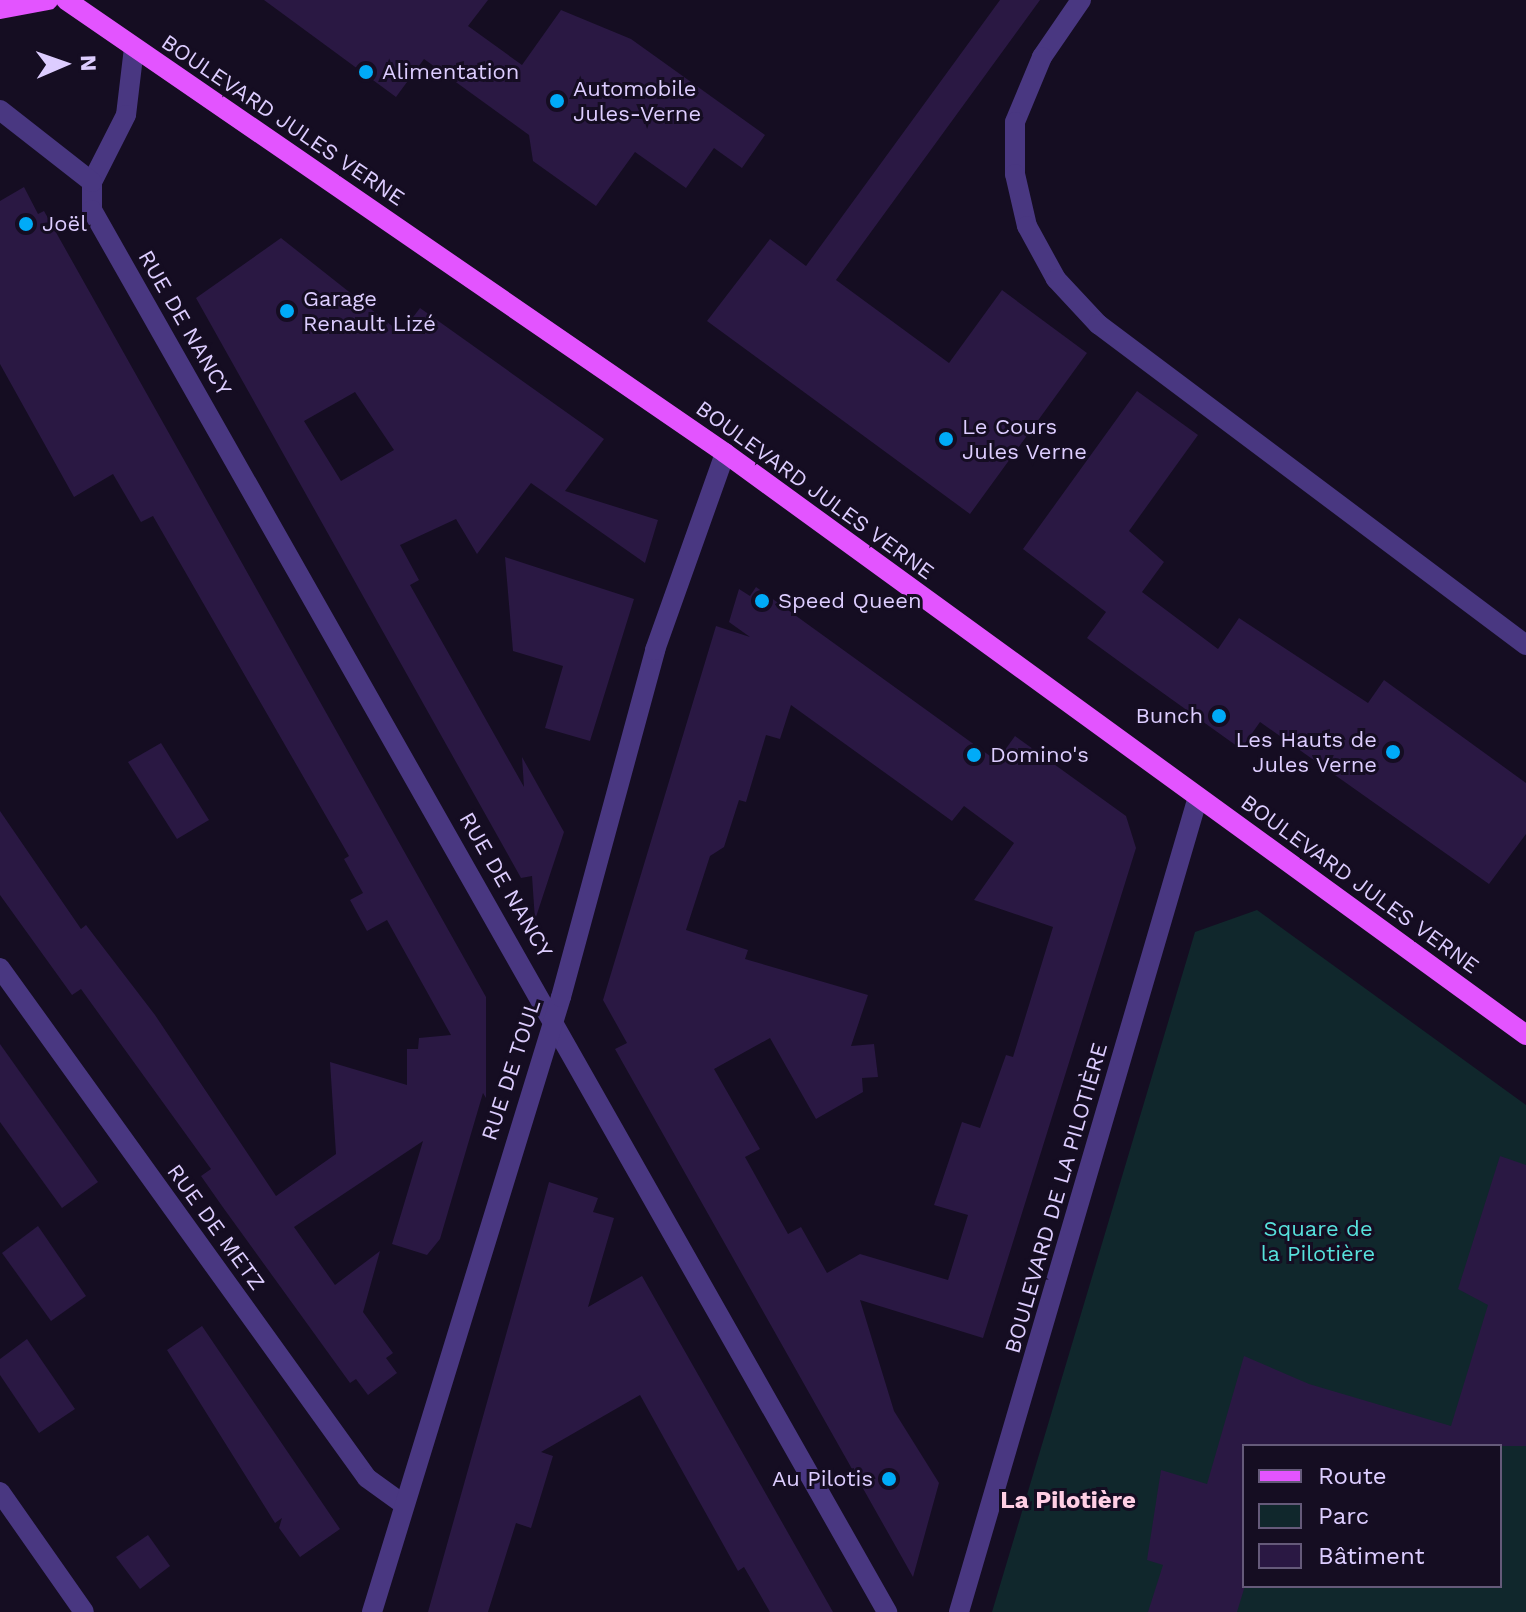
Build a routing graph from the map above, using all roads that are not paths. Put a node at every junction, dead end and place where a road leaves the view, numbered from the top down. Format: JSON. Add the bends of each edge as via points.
{"nodes":[{"id":1,"x":48,"y":0,"type":"edge"},
{"id":2,"x":66,"y":0,"type":"edge"},
{"id":3,"x":1081,"y":0,"type":"edge"},
{"id":4,"x":0,"y":9,"type":"edge"},
{"id":5,"x":134,"y":48,"type":"junction"},
{"id":6,"x":0,"y":110,"type":"edge"},
{"id":7,"x":92,"y":182,"type":"junction"},
{"id":8,"x":725,"y":453,"type":"junction"},
{"id":9,"x":1526,"y":645,"type":"edge"},
{"id":10,"x":1198,"y":797,"type":"junction"},
{"id":11,"x":0,"y":968,"type":"edge"},
{"id":12,"x":554,"y":1020,"type":"junction"},
{"id":13,"x":1526,"y":1035,"type":"edge"},
{"id":14,"x":0,"y":1492,"type":"edge"},
{"id":15,"x":403,"y":1504,"type":"junction"},
{"id":16,"x":84,"y":1612,"type":"edge"},
{"id":17,"x":372,"y":1612,"type":"edge"},
{"id":18,"x":887,"y":1612,"type":"edge"},
{"id":19,"x":959,"y":1612,"type":"edge"}],
"edges":[{"from":1,"to":4,"type":"main road"},
{"from":2,"to":5,"type":"main road","name":"BOULEVARD JULES VERNE"},
{"from":3,"to":9,"type":"street","via":[[1042,57],[1015,122],[1015,174],[1027,226],[1056,279],[1098,324]]},
{"from":5,"to":7,"type":"street","via":[[126,115]]},
{"from":5,"to":8,"type":"main road","name":"BOULEVARD JULES VERNE"},
{"from":6,"to":7,"type":"street"},
{"from":7,"to":12,"type":"street","name":"RUE DE NANCY","via":[[92,210]]},
{"from":8,"to":10,"type":"main road","name":"BOULEVARD JULES VERNE"},
{"from":8,"to":12,"type":"street","name":"RUE DE TOUL","via":[[655,650]]},
{"from":10,"to":13,"type":"main road","name":"BOULEVARD JULES VERNE"},
{"from":10,"to":19,"type":"street","name":"BOULEVARD DE LA PILOTIÈRE"},
{"from":11,"to":15,"type":"street","name":"RUE DE METZ","via":[[367,1478]]},
{"from":12,"to":15,"type":"street","name":"RUE DE TOUL"},
{"from":12,"to":18,"type":"street","name":"RUE DE NANCY"},
{"from":14,"to":16,"type":"street"},
{"from":15,"to":17,"type":"street","name":"RUE DE TOUL"}]}
